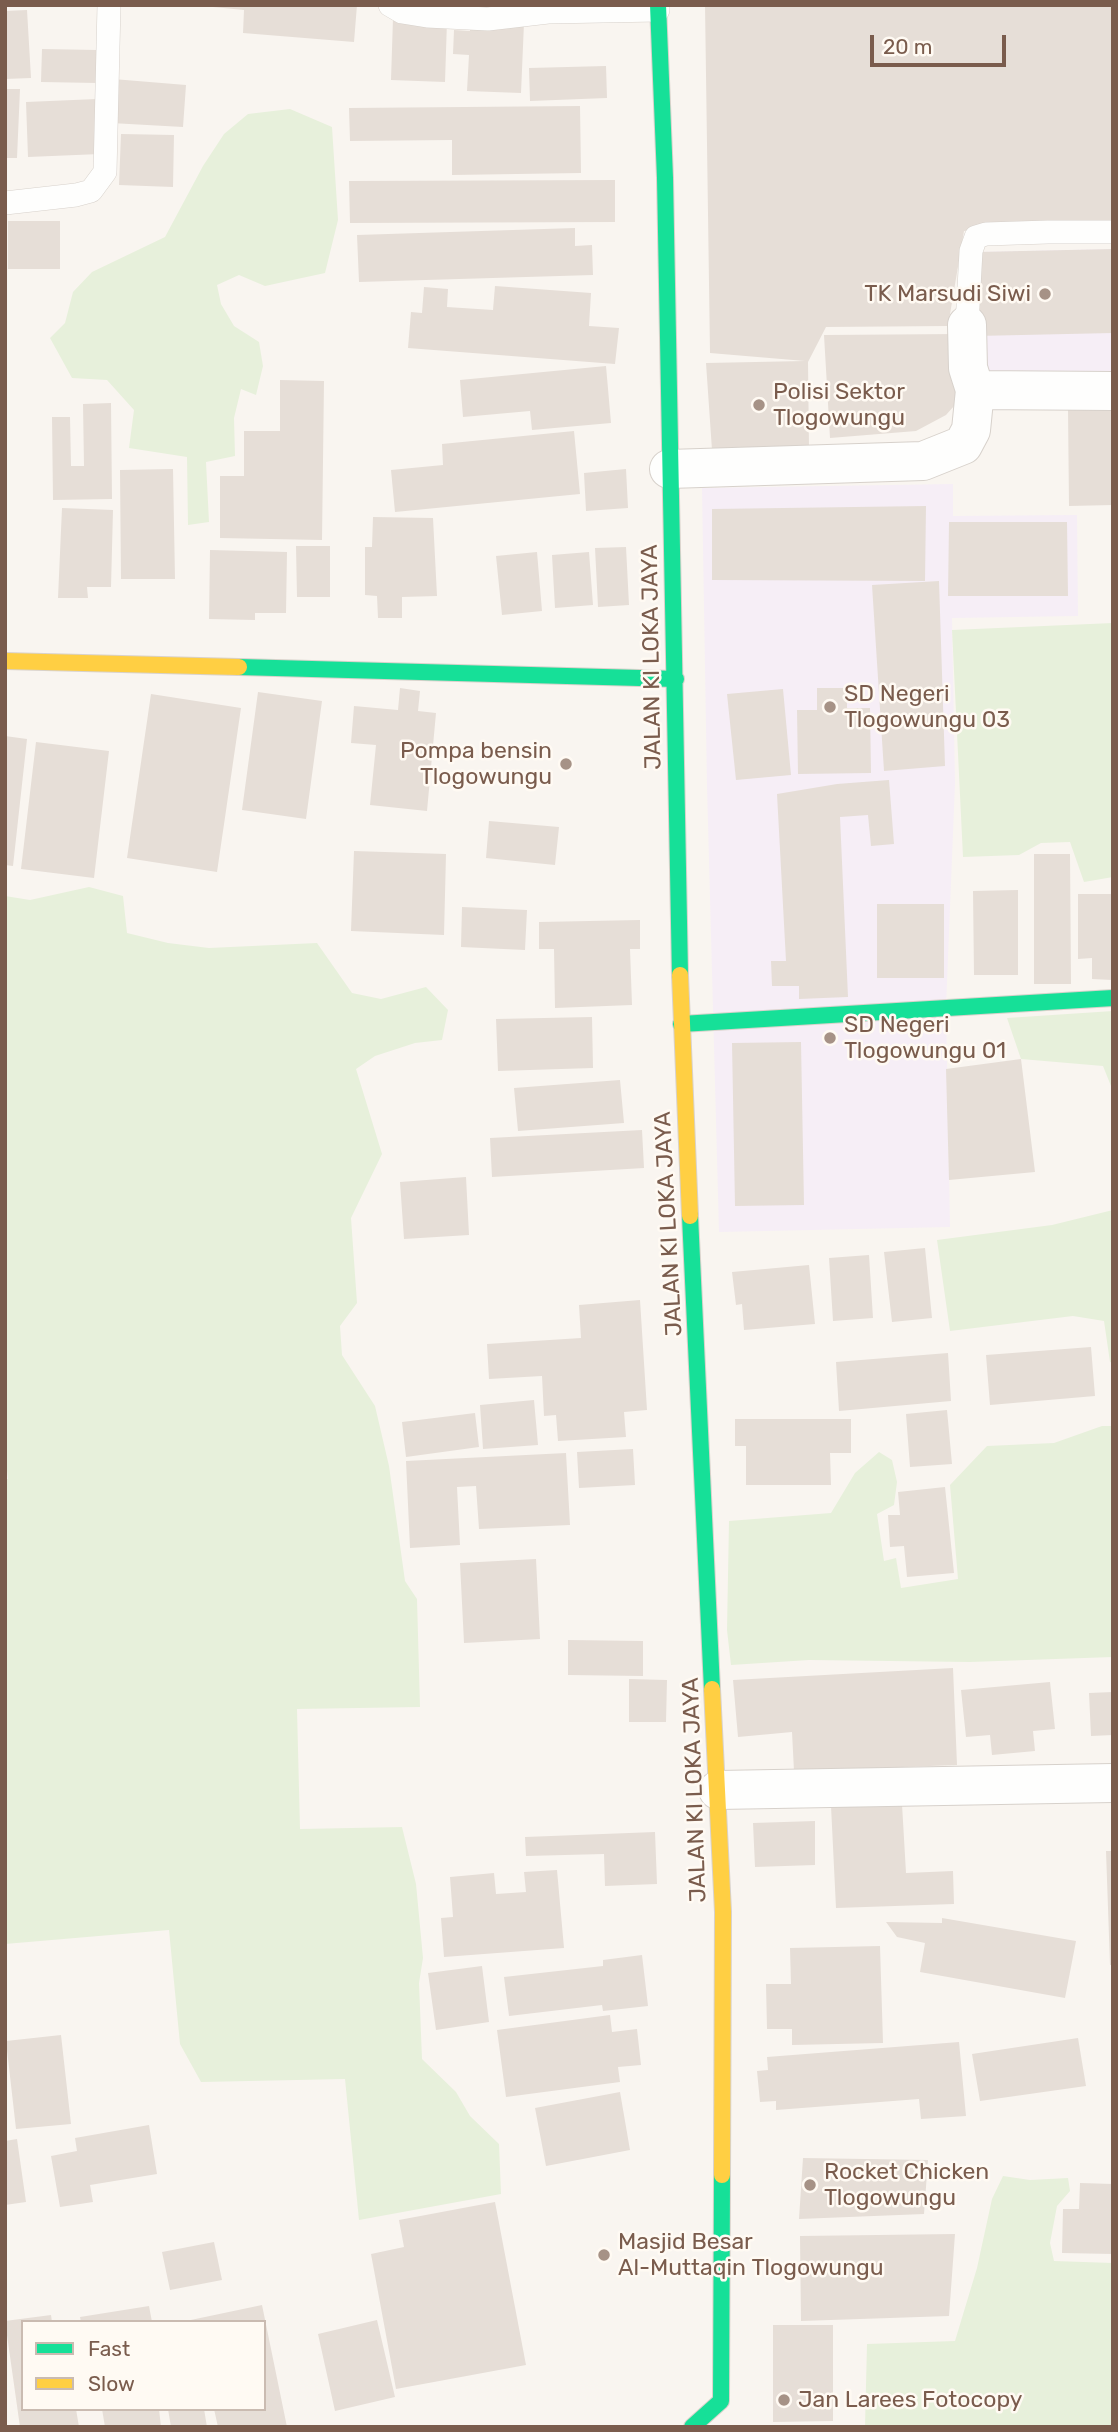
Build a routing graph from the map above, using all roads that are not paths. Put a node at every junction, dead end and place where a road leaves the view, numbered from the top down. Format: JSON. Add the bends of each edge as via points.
{"nodes":[{"id":1,"x":109,"y":5,"type":"edge"},
{"id":2,"x":390,"y":5,"type":"edge"},
{"id":3,"x":658,"y":7,"type":"edge"},
{"id":4,"x":5,"y":203,"type":"edge"},
{"id":5,"x":1113,"y":232,"type":"edge"},
{"id":6,"x":967,"y":325,"type":"joint"},
{"id":7,"x":975,"y":390,"type":"junction"},
{"id":8,"x":1113,"y":391,"type":"edge"},
{"id":9,"x":669,"y":468,"type":"junction"},
{"id":10,"x":5,"y":661,"type":"edge"},
{"id":11,"x":676,"y":679,"type":"junction"},
{"id":12,"x":1113,"y":998,"type":"edge"},
{"id":13,"x":681,"y":1024,"type":"junction"},
{"id":14,"x":1113,"y":1783,"type":"edge"},
{"id":15,"x":719,"y":1790,"type":"junction"},
{"id":16,"x":721,"y":2402,"type":"junction"},
{"id":17,"x":692,"y":2427,"type":"edge"},
{"id":18,"x":724,"y":2427,"type":"edge"}],
"edges":[{"from":1,"to":4,"type":"lane","via":[[105,172],[92,191]]},
{"from":2,"to":3,"type":"lane","via":[[402,12],[464,19]]},
{"from":3,"to":9,"type":"main road","name":"JALAN KI LOKA JAYA"},
{"from":5,"to":6,"type":"lane","via":[[976,237],[971,251]]},
{"from":6,"to":7,"type":"street","via":[[968,368]]},
{"from":7,"to":8,"type":"street"},
{"from":7,"to":9,"type":"street","via":[[971,430],[963,445],[923,461]]},
{"from":9,"to":11,"type":"main road","name":"JALAN KI LOKA JAYA"},
{"from":10,"to":11,"type":"main road"},
{"from":11,"to":13,"type":"main road","name":"JALAN KI LOKA JAYA"},
{"from":12,"to":13,"type":"main road"},
{"from":13,"to":15,"type":"main road","name":"JALAN KI LOKA JAYA"},
{"from":14,"to":15,"type":"street"},
{"from":15,"to":16,"type":"main road","name":"JALAN KI LOKA JAYA","via":[[723,1912]]},
{"from":16,"to":17,"type":"main road"},
{"from":16,"to":18,"type":"main road","name":"JALAN KI LOKA JAYA"}]}
